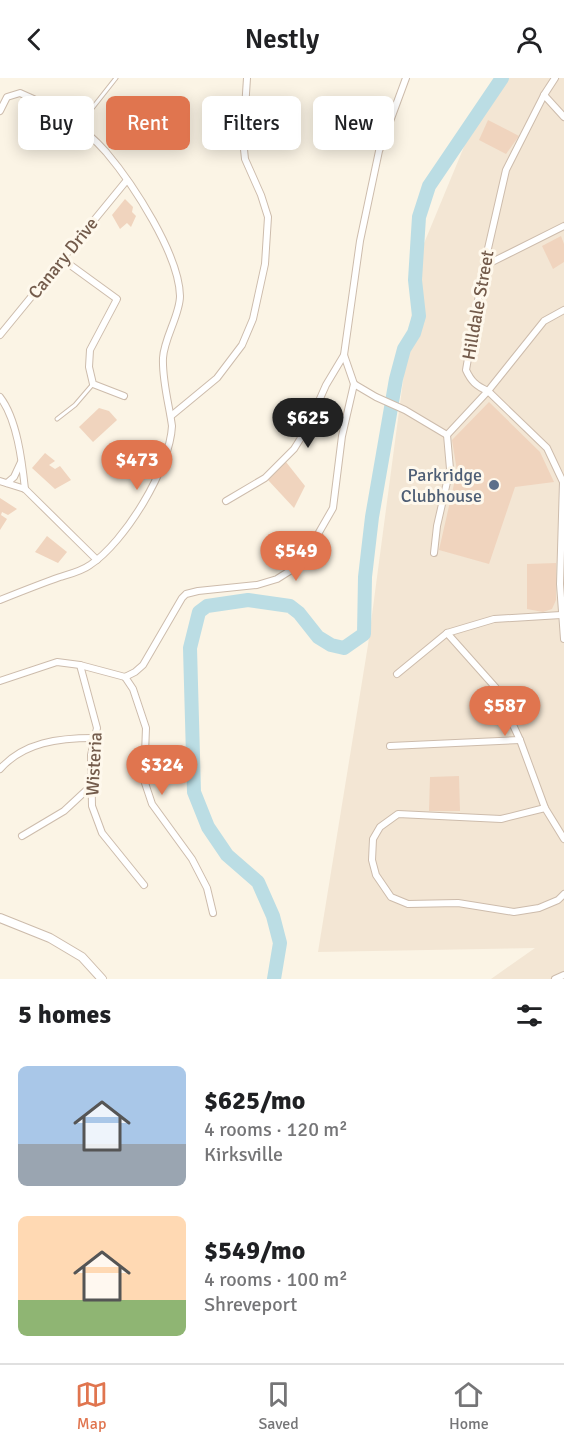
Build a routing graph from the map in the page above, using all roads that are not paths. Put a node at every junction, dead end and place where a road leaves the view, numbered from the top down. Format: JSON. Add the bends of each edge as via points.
{"nodes":[{"id":1,"x":116,"y":78,"type":"edge"},
{"id":2,"x":247,"y":78,"type":"edge"},
{"id":3,"x":406,"y":78,"type":"edge"},
{"id":4,"x":555,"y":78,"type":"edge"},
{"id":5,"x":544,"y":95,"type":"junction"},
{"id":6,"x":27,"y":96,"type":"edge"},
{"id":7,"x":94,"y":106,"type":"edge"},
{"id":8,"x":0,"y":111,"type":"edge"},
{"id":9,"x":564,"y":117,"type":"edge"},
{"id":10,"x":94,"y":141,"type":"edge"},
{"id":11,"x":127,"y":180,"type":"junction"},
{"id":12,"x":564,"y":226,"type":"edge"},
{"id":13,"x":62,"y":259,"type":"junction"},
{"id":14,"x":484,"y":266,"type":"junction"},
{"id":15,"x":564,"y":310,"type":"edge"},
{"id":16,"x":0,"y":335,"type":"edge"},
{"id":17,"x":344,"y":356,"type":"junction"},
{"id":18,"x":93,"y":384,"type":"junction"},
{"id":19,"x":354,"y":384,"type":"junction"},
{"id":20,"x":488,"y":391,"type":"junction"},
{"id":21,"x":124,"y":396,"type":"dead end"},
{"id":22,"x":0,"y":397,"type":"edge"},
{"id":23,"x":171,"y":417,"type":"junction"},
{"id":24,"x":57,"y":419,"type":"dead end"},
{"id":25,"x":447,"y":435,"type":"junction"},
{"id":26,"x":21,"y":459,"type":"junction"},
{"id":27,"x":3,"y":482,"type":"edge"},
{"id":28,"x":563,"y":482,"type":"edge"},
{"id":29,"x":25,"y":489,"type":"junction"},
{"id":30,"x":226,"y":501,"type":"dead end"},
{"id":31,"x":434,"y":553,"type":"dead end"},
{"id":32,"x":97,"y":560,"type":"junction"},
{"id":33,"x":0,"y":600,"type":"edge"},
{"id":34,"x":561,"y":615,"type":"junction"},
{"id":35,"x":447,"y":633,"type":"junction"},
{"id":36,"x":564,"y":639,"type":"edge"},
{"id":37,"x":80,"y":665,"type":"junction"},
{"id":38,"x":397,"y":674,"type":"dead end"},
{"id":39,"x":125,"y":676,"type":"junction"},
{"id":40,"x":0,"y":681,"type":"edge"},
{"id":41,"x":94,"y":738,"type":"junction"},
{"id":42,"x":520,"y":740,"type":"junction"},
{"id":43,"x":390,"y":747,"type":"dead end"},
{"id":44,"x":0,"y":769,"type":"edge"},
{"id":45,"x":92,"y":785,"type":"junction"},
{"id":46,"x":545,"y":808,"type":"junction"},
{"id":47,"x":22,"y":836,"type":"dead end"},
{"id":48,"x":564,"y":839,"type":"edge"},
{"id":49,"x":144,"y":885,"type":"dead end"},
{"id":50,"x":564,"y":894,"type":"edge"},
{"id":51,"x":213,"y":913,"type":"dead end"},
{"id":52,"x":0,"y":918,"type":"edge"},
{"id":53,"x":564,"y":975,"type":"edge"},
{"id":54,"x":102,"y":979,"type":"edge"},
{"id":55,"x":555,"y":979,"type":"edge"}],
"edges":[{"from":1,"to":7,"type":"lane"},
{"from":2,"to":23,"type":"street","via":[[245,159],[268,217],[265,264],[253,319],[242,345],[217,378]]},
{"from":3,"to":17,"type":"street","via":[[379,151],[360,242]]},
{"from":4,"to":5,"type":"street","name":"Hilldale Street"},
{"from":5,"to":9,"type":"street"},
{"from":5,"to":14,"type":"street","name":"Hilldale Street","via":[[506,170]]},
{"from":6,"to":8,"type":"street","via":[[20,93],[7,97]]},
{"from":10,"to":11,"type":"street"},
{"from":11,"to":13,"type":"street","name":"Canary Drive"},
{"from":11,"to":23,"type":"street","via":[[176,270],[180,298],[163,357]]},
{"from":12,"to":14,"type":"street"},
{"from":13,"to":16,"type":"street","name":"Canary Drive"},
{"from":13,"to":18,"type":"street","via":[[117,299],[90,350]]},
{"from":14,"to":20,"type":"street","name":"Hilldale Street","via":[[466,370],[477,386]]},
{"from":15,"to":20,"type":"street","via":[[544,321]]},
{"from":17,"to":19,"type":"street"},
{"from":17,"to":30,"type":"street","via":[[294,449],[265,478]]},
{"from":18,"to":21,"type":"street"},
{"from":18,"to":24,"type":"lane"},
{"from":19,"to":25,"type":"street"},
{"from":19,"to":39,"type":"street","via":[[342,436],[333,508],[306,555],[277,579],[186,594],[142,665]]},
{"from":20,"to":25,"type":"street"},
{"from":20,"to":28,"type":"street","name":"Hilldale Street","via":[[547,448]]},
{"from":22,"to":26,"type":"street","via":[[6,405]]},
{"from":23,"to":32,"type":"street","via":[[168,448],[147,498]]},
{"from":25,"to":31,"type":"street","via":[[450,468]]},
{"from":26,"to":27,"type":"street","via":[[16,473]]},
{"from":26,"to":29,"type":"street"},
{"from":27,"to":29,"type":"street"},
{"from":28,"to":34,"type":"street","name":"Hilldale Street"},
{"from":29,"to":32,"type":"street"},
{"from":32,"to":33,"type":"street","via":[[89,567]]},
{"from":34,"to":35,"type":"street","via":[[494,619]]},
{"from":34,"to":36,"type":"street","name":"Hilldale Street"},
{"from":35,"to":38,"type":"street"},
{"from":35,"to":42,"type":"street","via":[[496,688]]},
{"from":37,"to":39,"type":"street"},
{"from":37,"to":40,"type":"street","via":[[57,662]]},
{"from":37,"to":41,"type":"street","name":"Wisteria","via":[[97,728]]},
{"from":39,"to":51,"type":"street","via":[[146,728],[144,780],[152,804],[192,859],[207,888]]},
{"from":41,"to":44,"type":"street","via":[[38,744],[11,757]]},
{"from":41,"to":45,"type":"street","name":"Wisteria"},
{"from":42,"to":43,"type":"street"},
{"from":42,"to":46,"type":"street"},
{"from":45,"to":47,"type":"street","via":[[64,811]]},
{"from":45,"to":49,"type":"street","name":"Wisteria","via":[[92,806],[102,832]]},
{"from":46,"to":48,"type":"street"},
{"from":46,"to":50,"type":"street","via":[[501,819],[398,814],[380,827],[373,839],[372,860],[376,875],[391,897],[408,904],[458,903],[514,912],[539,908]]},
{"from":52,"to":54,"type":"street","via":[[50,938],[82,957]]},
{"from":53,"to":55,"type":"street"}]}
